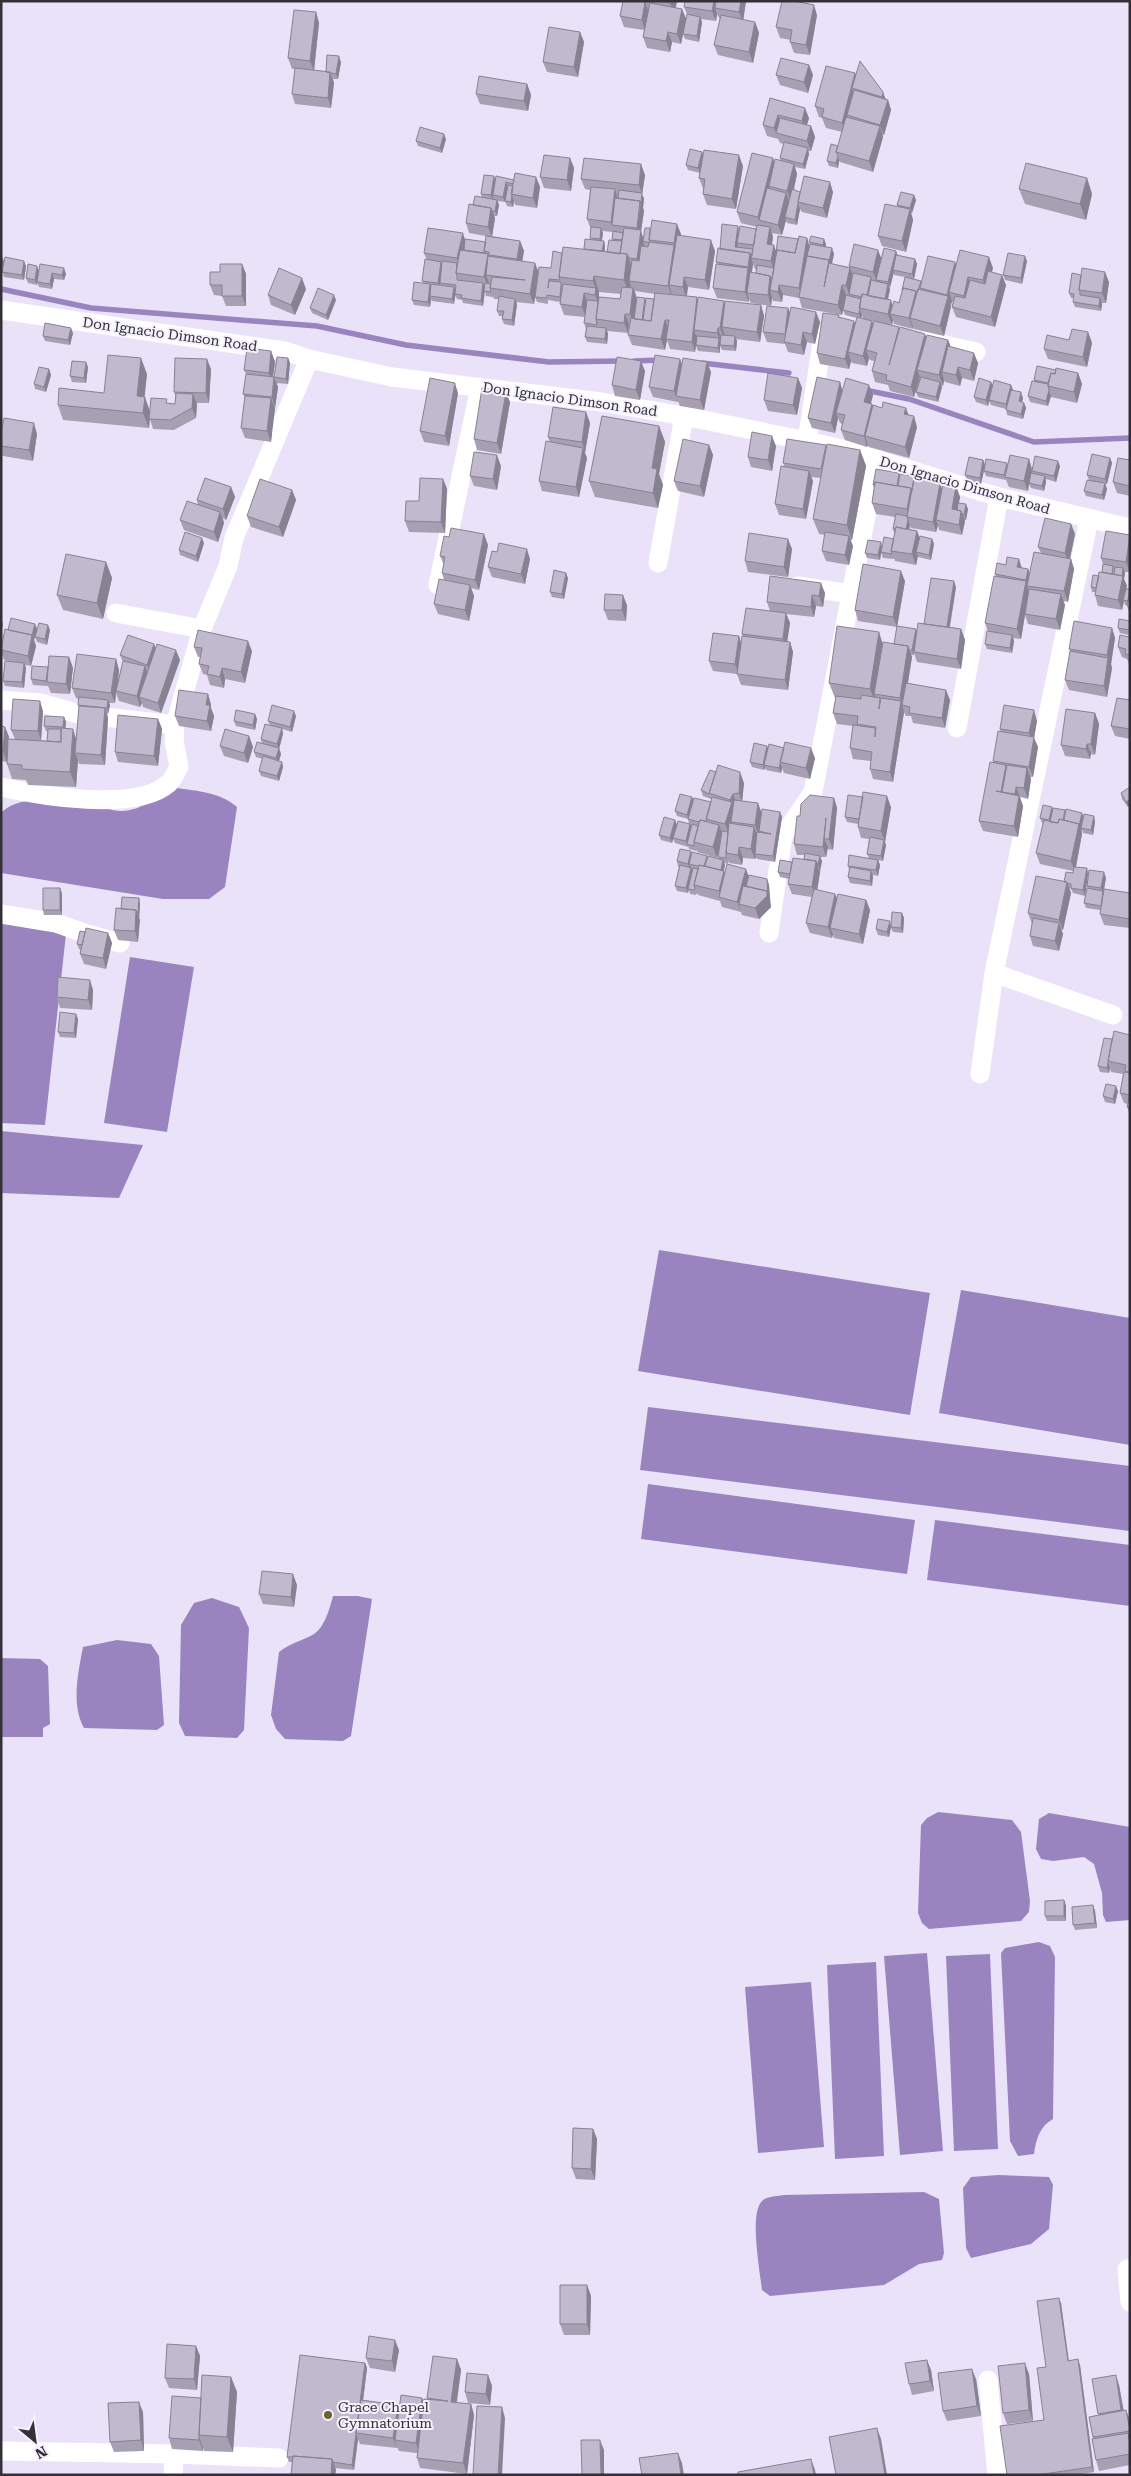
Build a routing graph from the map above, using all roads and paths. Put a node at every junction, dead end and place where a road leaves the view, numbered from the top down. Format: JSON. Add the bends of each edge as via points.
{"nodes":[{"id":1,"x":1,"y":310,"type":"edge"},
{"id":2,"x":825,"y":320,"type":"edge"},
{"id":3,"x":908,"y":336,"type":"edge"},
{"id":4,"x":976,"y":352,"type":"edge"},
{"id":5,"x":309,"y":360,"type":"junction"},
{"id":6,"x":480,"y":387,"type":"junction"},
{"id":7,"x":684,"y":416,"type":"junction"},
{"id":8,"x":807,"y":441,"type":"junction"},
{"id":9,"x":877,"y":459,"type":"junction"},
{"id":10,"x":999,"y":498,"type":"junction"},
{"id":11,"x":1089,"y":519,"type":"junction"},
{"id":12,"x":1130,"y":528,"type":"edge"},
{"id":13,"x":658,"y":563,"type":"dead end"},
{"id":14,"x":788,"y":584,"type":"edge"},
{"id":15,"x":438,"y":585,"type":"edge"},
{"id":16,"x":851,"y":594,"type":"junction"},
{"id":17,"x":116,"y":613,"type":"dead end"},
{"id":18,"x":202,"y":629,"type":"junction"},
{"id":19,"x":1,"y":700,"type":"edge"},
{"id":20,"x":175,"y":725,"type":"junction"},
{"id":21,"x":957,"y":728,"type":"dead end"},
{"id":22,"x":1,"y":787,"type":"edge"},
{"id":23,"x":1,"y":914,"type":"edge"},
{"id":24,"x":769,"y":933,"type":"dead end"},
{"id":25,"x":120,"y":943,"type":"dead end"},
{"id":26,"x":994,"y":973,"type":"junction"},
{"id":27,"x":1113,"y":1015,"type":"dead end"},
{"id":28,"x":980,"y":1074,"type":"dead end"},
{"id":29,"x":1127,"y":2269,"type":"dead end"},
{"id":30,"x":1130,"y":2302,"type":"edge"},
{"id":31,"x":988,"y":2380,"type":"dead end"},
{"id":32,"x":1,"y":2451,"type":"edge"},
{"id":33,"x":174,"y":2454,"type":"junction"},
{"id":34,"x":280,"y":2458,"type":"dead end"},
{"id":35,"x":173,"y":2475,"type":"edge"},
{"id":36,"x":997,"y":2475,"type":"edge"}],
"edges":[{"from":1,"to":5,"type":"street","name":"Don Ignacio Dimson Road","via":[[285,351]]},
{"from":2,"to":8,"type":"street"},
{"from":3,"to":4,"type":"street"},
{"from":5,"to":6,"type":"street","name":"Don Ignacio Dimson Road","via":[[392,377]]},
{"from":5,"to":18,"type":"street","via":[[234,538],[228,566]]},
{"from":6,"to":7,"type":"street","name":"Don Ignacio Dimson Road"},
{"from":6,"to":15,"type":"street"},
{"from":7,"to":8,"type":"street","name":"Don Ignacio Dimson Road"},
{"from":7,"to":13,"type":"street"},
{"from":8,"to":9,"type":"street","name":"Don Ignacio Dimson Road"},
{"from":9,"to":10,"type":"street","name":"Don Ignacio Dimson Road"},
{"from":9,"to":16,"type":"street"},
{"from":10,"to":11,"type":"street","name":"Don Ignacio Dimson Road"},
{"from":10,"to":21,"type":"street"},
{"from":11,"to":12,"type":"street","name":"Don Ignacio Dimson Road"},
{"from":11,"to":26,"type":"street"},
{"from":14,"to":16,"type":"street"},
{"from":16,"to":24,"type":"street","via":[[813,792],[783,836]]},
{"from":17,"to":18,"type":"street"},
{"from":18,"to":20,"type":"street"},
{"from":19,"to":20,"type":"street","via":[[41,703],[80,714]]},
{"from":20,"to":22,"type":"street","via":[[179,768],[169,783],[145,796],[99,800],[34,794]]},
{"from":23,"to":25,"type":"street","via":[[56,922]]},
{"from":26,"to":27,"type":"street"},
{"from":26,"to":28,"type":"street"},
{"from":29,"to":30,"type":"street"},
{"from":31,"to":36,"type":"street"},
{"from":32,"to":33,"type":"street"},
{"from":33,"to":34,"type":"street"},
{"from":33,"to":35,"type":"street"}]}
